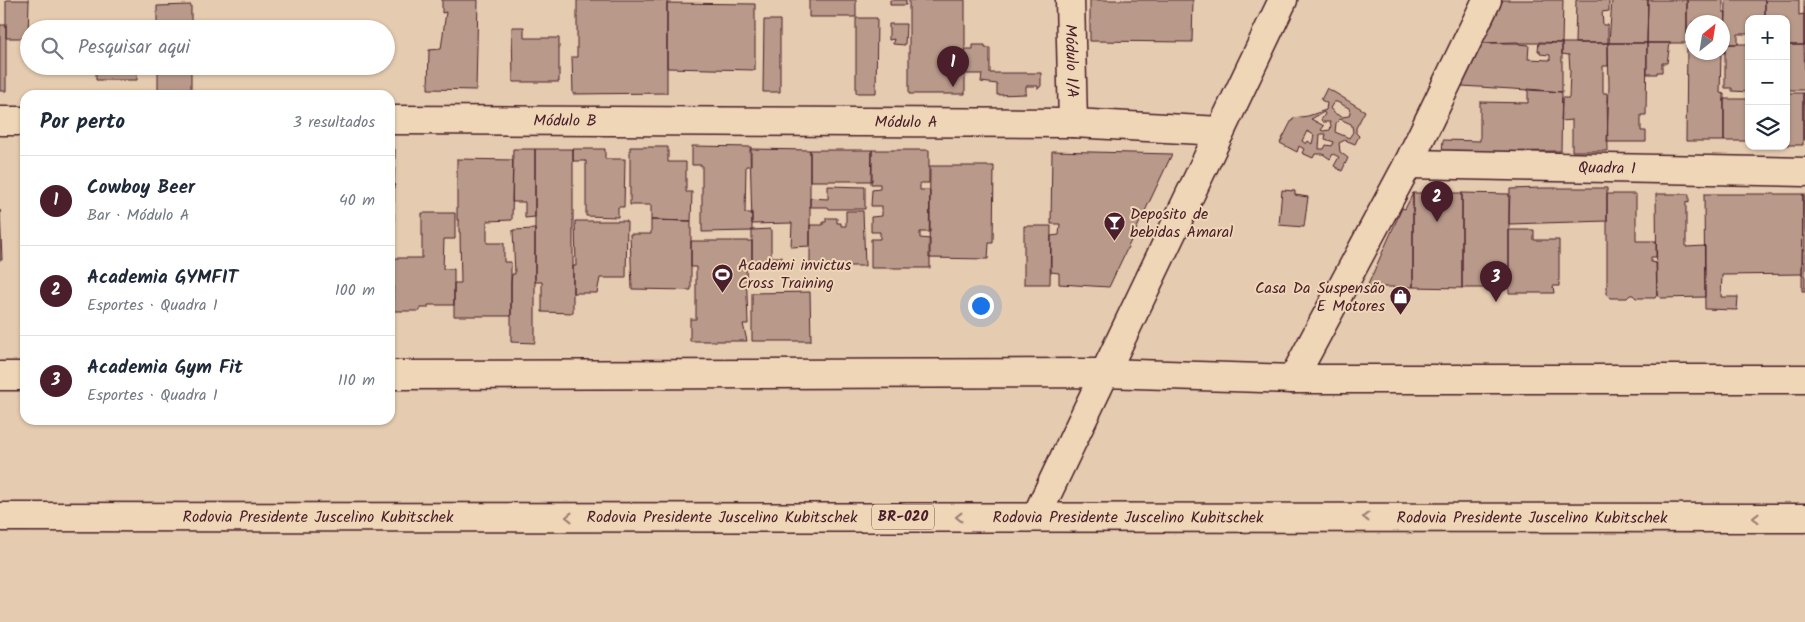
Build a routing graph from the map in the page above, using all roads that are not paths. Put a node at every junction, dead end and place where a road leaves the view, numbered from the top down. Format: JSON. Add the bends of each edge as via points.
{"nodes":[{"id":1,"x":1070,"y":0,"type":"edge"},
{"id":2,"x":1283,"y":0,"type":"edge"},
{"id":3,"x":1487,"y":0,"type":"edge"},
{"id":4,"x":395,"y":120,"type":"edge"},
{"id":5,"x":0,"y":121,"type":"edge"},
{"id":6,"x":20,"y":121,"type":"edge"},
{"id":7,"x":740,"y":122,"type":"joint"},
{"id":8,"x":1072,"y":123,"type":"junction"},
{"id":9,"x":1222,"y":131,"type":"junction"},
{"id":10,"x":1408,"y":164,"type":"junction"},
{"id":11,"x":1805,"y":172,"type":"edge"},
{"id":12,"x":1104,"y":373,"type":"junction"},
{"id":13,"x":395,"y":375,"type":"edge"},
{"id":14,"x":0,"y":376,"type":"edge"},
{"id":15,"x":20,"y":376,"type":"edge"},
{"id":16,"x":1293,"y":379,"type":"junction"},
{"id":17,"x":1805,"y":379,"type":"edge"},
{"id":18,"x":0,"y":517,"type":"edge"},
{"id":19,"x":1036,"y":517,"type":"junction"},
{"id":20,"x":1805,"y":518,"type":"edge"}],
"edges":[{"from":1,"to":8,"type":"main road","name":"Módulo 1/A"},
{"from":2,"to":9,"type":"main road"},
{"from":3,"to":10,"type":"main road"},
{"from":4,"to":7,"type":"main road","name":"Módulo B"},
{"from":5,"to":6,"type":"main road"},
{"from":7,"to":8,"type":"main road","name":"Módulo A"},
{"from":8,"to":9,"type":"main road","name":"Módulo A"},
{"from":9,"to":12,"type":"main road"},
{"from":10,"to":11,"type":"main road","name":"Quadra 1"},
{"from":10,"to":16,"type":"main road"},
{"from":12,"to":13,"type":"main road"},
{"from":12,"to":16,"type":"main road"},
{"from":12,"to":19,"type":"main road"},
{"from":14,"to":15,"type":"main road"},
{"from":16,"to":17,"type":"main road"},
{"from":19,"to":18,"type":"main road","name":"Rodovia Presidente Juscelino Kubitschek","number":"BR-020","one_way":true},
{"from":20,"to":19,"type":"main road","name":"Rodovia Presidente Juscelino Kubitschek","number":"BR-020","one_way":true}]}
